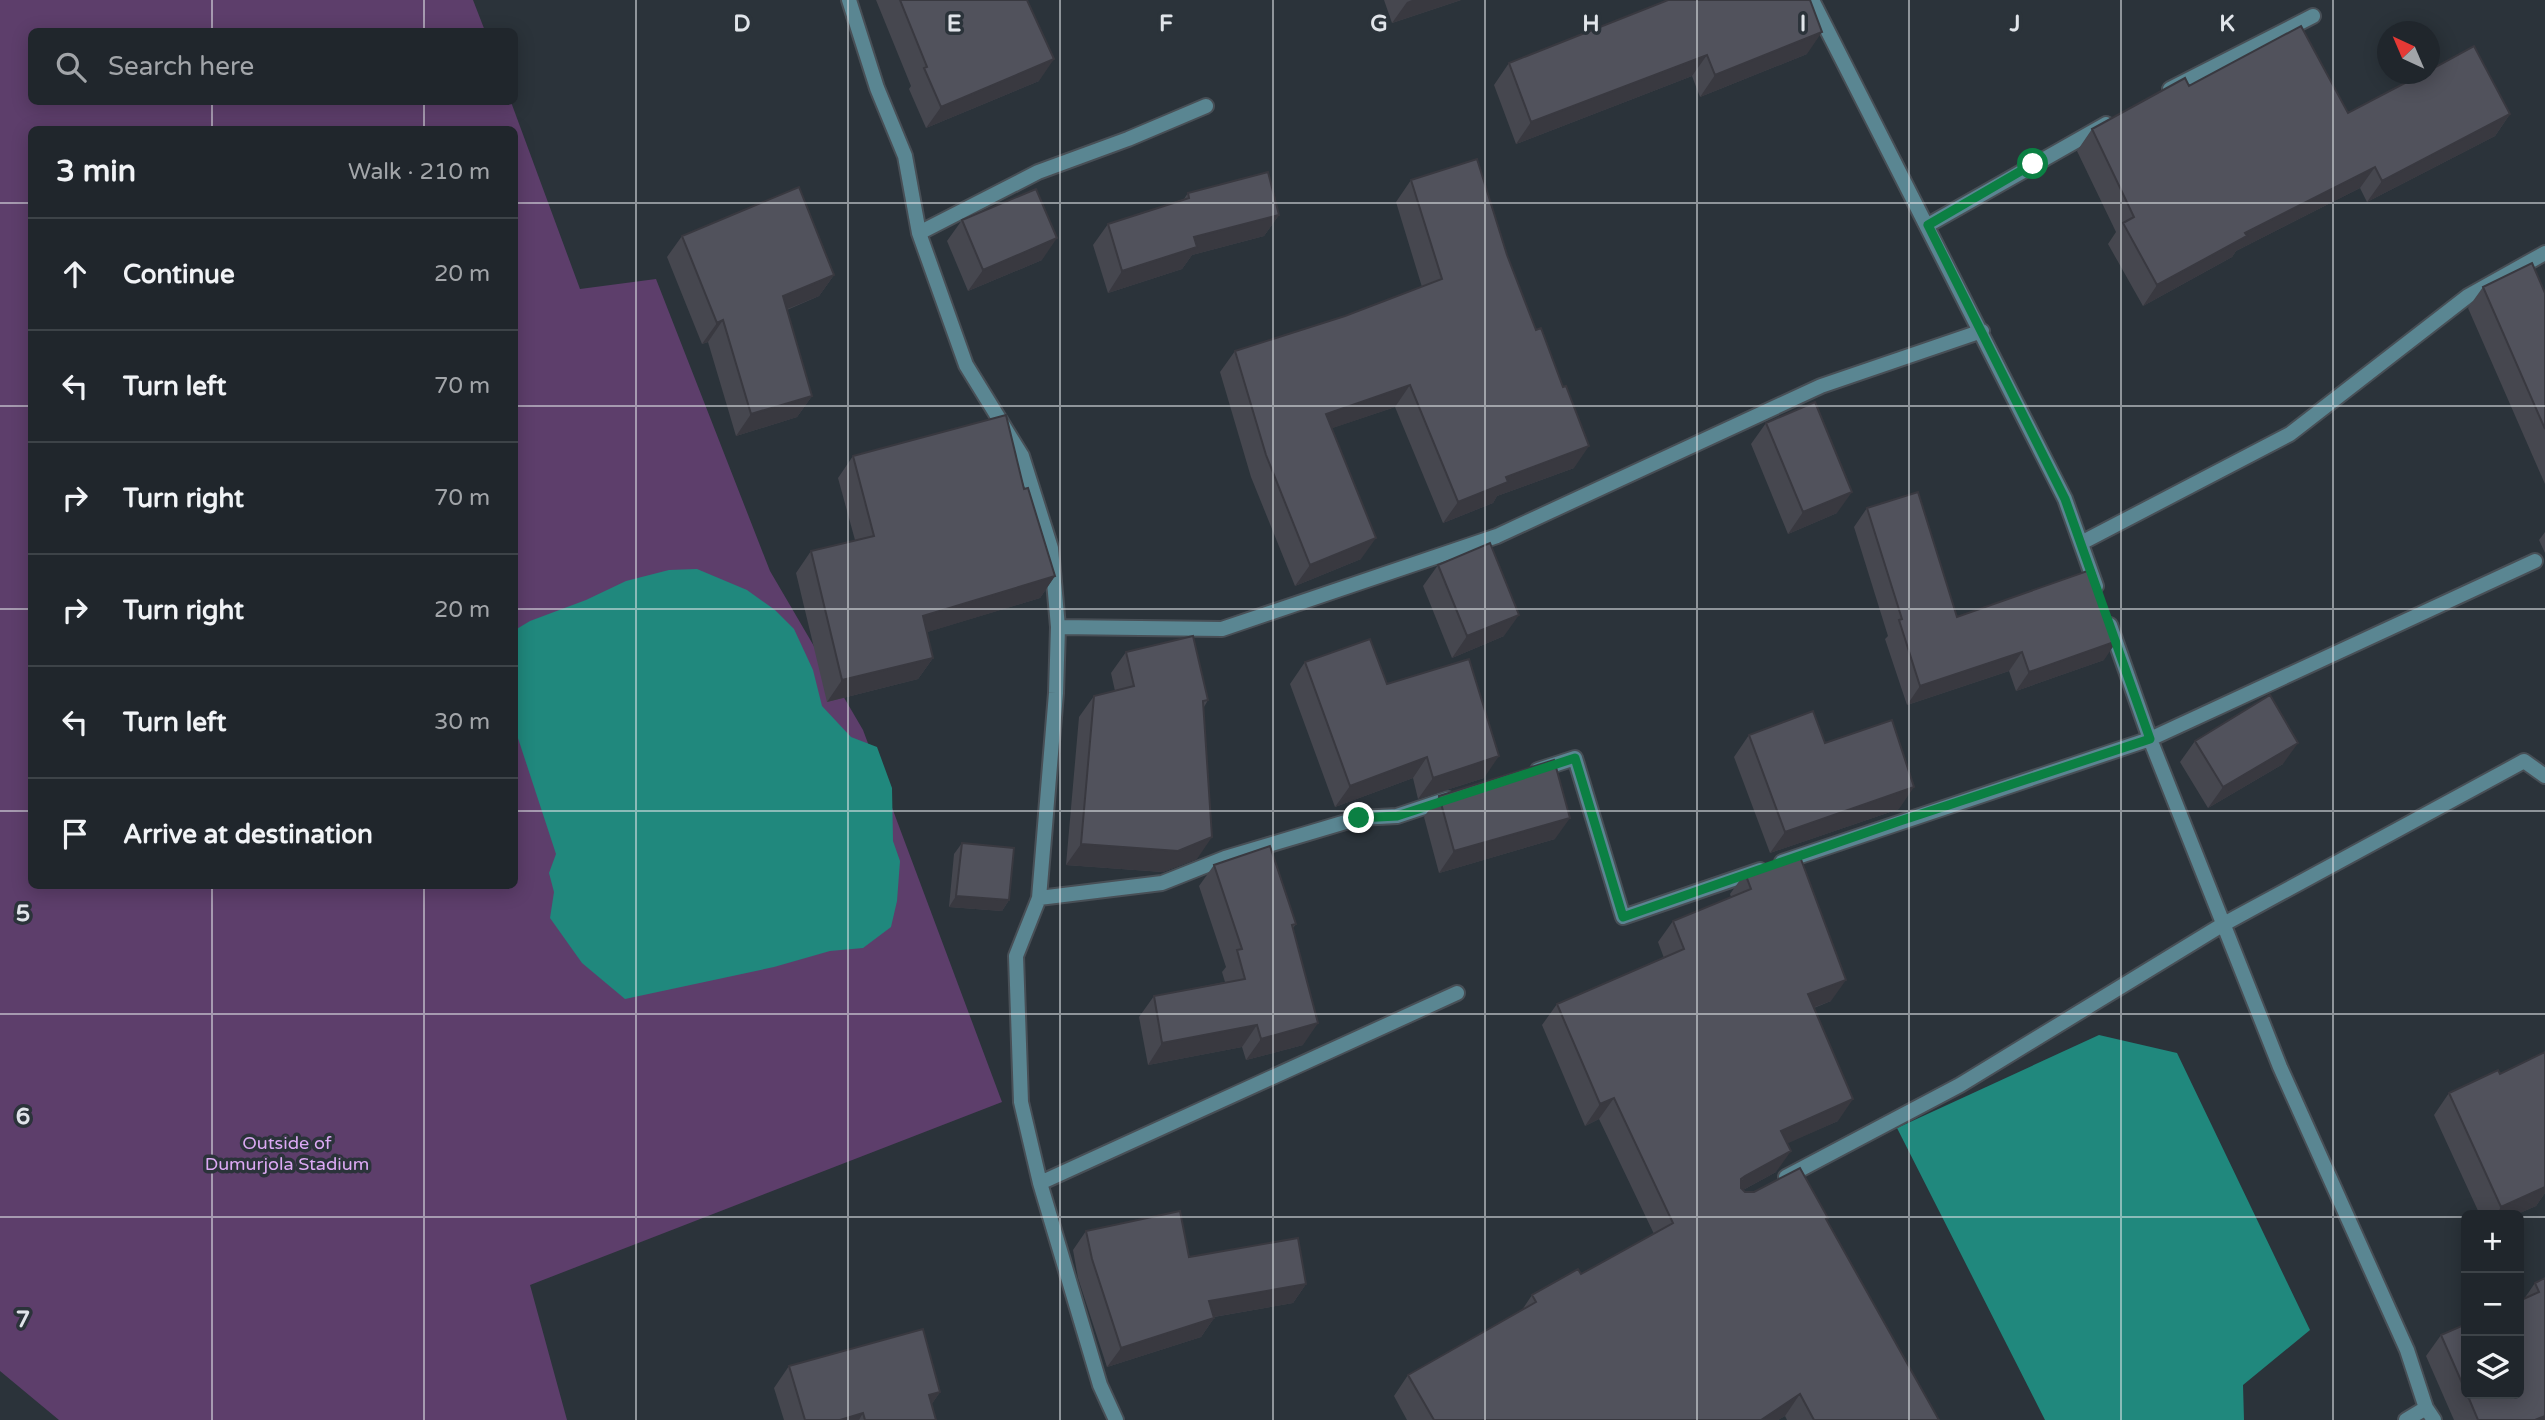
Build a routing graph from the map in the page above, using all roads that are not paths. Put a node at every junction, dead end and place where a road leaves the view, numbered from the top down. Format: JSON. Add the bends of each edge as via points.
{"nodes":[{"id":1,"x":849,"y":0,"type":"edge"},
{"id":2,"x":1812,"y":0,"type":"edge"},
{"id":3,"x":2313,"y":16,"type":"dead end"},
{"id":4,"x":2160,"y":94,"type":"edge"},
{"id":5,"x":1206,"y":106,"type":"dead end"},
{"id":6,"x":2114,"y":120,"type":"edge"},
{"id":7,"x":1928,"y":225,"type":"junction"},
{"id":8,"x":919,"y":233,"type":"junction"},
{"id":9,"x":2545,"y":253,"type":"edge"},
{"id":10,"x":1982,"y":331,"type":"junction"},
{"id":11,"x":2081,"y":544,"type":"junction"},
{"id":12,"x":2535,"y":561,"type":"dead end"},
{"id":13,"x":1058,"y":627,"type":"junction"},
{"id":14,"x":2150,"y":739,"type":"junction"},
{"id":15,"x":1524,"y":774,"type":"edge"},
{"id":16,"x":2545,"y":776,"type":"edge"},
{"id":17,"x":1461,"y":795,"type":"edge"},
{"id":18,"x":1038,"y":898,"type":"junction"},
{"id":19,"x":2222,"y":925,"type":"junction"},
{"id":20,"x":1457,"y":993,"type":"dead end"},
{"id":21,"x":1040,"y":1182,"type":"junction"},
{"id":22,"x":1770,"y":1186,"type":"edge"},
{"id":23,"x":2430,"y":1414,"type":"edge"},
{"id":24,"x":1116,"y":1420,"type":"edge"},
{"id":25,"x":2406,"y":1420,"type":"edge"}],
"edges":[{"from":1,"to":8,"type":"street","via":[[905,156]]},
{"from":2,"to":7,"type":"street"},
{"from":3,"to":4,"type":"street"},
{"from":5,"to":8,"type":"street","via":[[1038,172]]},
{"from":6,"to":7,"type":"street"},
{"from":7,"to":10,"type":"street"},
{"from":8,"to":13,"type":"street","via":[[966,365],[1022,456],[1051,548]]},
{"from":9,"to":11,"type":"street","via":[[2468,296],[2290,434]]},
{"from":10,"to":11,"type":"street","via":[[2065,499]]},
{"from":10,"to":13,"type":"street","via":[[1821,386],[1497,536],[1222,629]]},
{"from":11,"to":14,"type":"street"},
{"from":12,"to":14,"type":"street"},
{"from":13,"to":18,"type":"street"},
{"from":14,"to":15,"type":"street","via":[[1623,917],[1575,758]]},
{"from":14,"to":19,"type":"street"},
{"from":16,"to":19,"type":"street","via":[[2524,761]]},
{"from":17,"to":18,"type":"street","via":[[1397,816],[1335,825],[1225,858],[1162,883]]},
{"from":18,"to":21,"type":"street","via":[[1016,956],[1021,1102]]},
{"from":19,"to":22,"type":"street","via":[[1959,1085]]},
{"from":19,"to":23,"type":"street","via":[[2407,1350]]},
{"from":20,"to":21,"type":"street"},
{"from":21,"to":24,"type":"street","via":[[1100,1385]]},
{"from":23,"to":25,"type":"street"}]}
